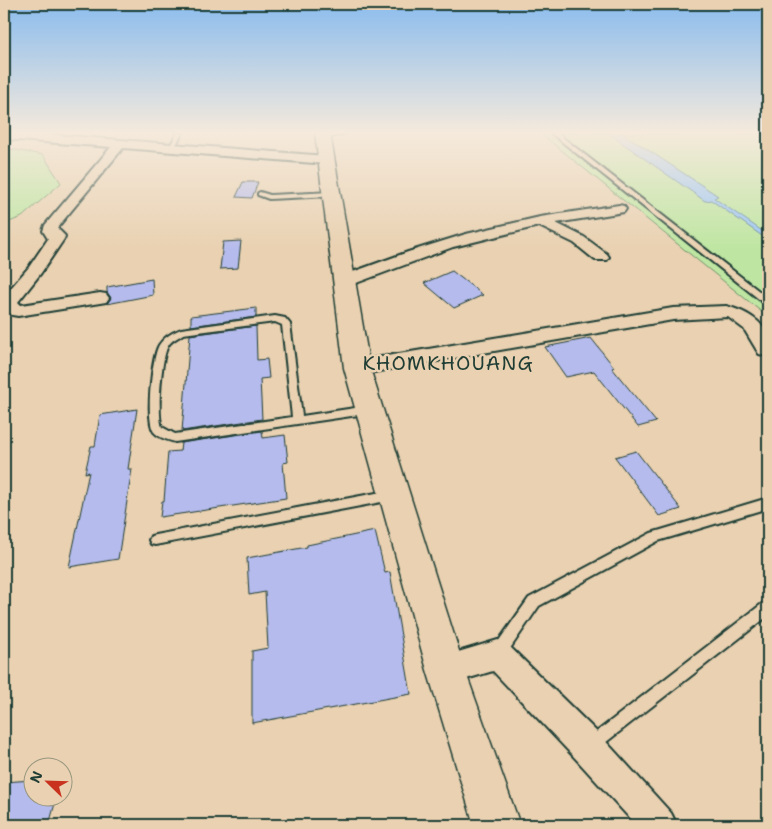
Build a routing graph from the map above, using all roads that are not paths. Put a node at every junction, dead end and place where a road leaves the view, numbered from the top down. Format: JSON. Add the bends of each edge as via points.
{"nodes":[{"id":1,"x":97,"y":172,"type":"edge"},
{"id":2,"x":331,"y":172,"type":"edge"},
{"id":3,"x":601,"y":172,"type":"edge"},
{"id":4,"x":260,"y":194,"type":"dead end"},
{"id":5,"x":332,"y":194,"type":"junction"},
{"id":6,"x":619,"y":209,"type":"dead end"},
{"id":7,"x":540,"y":221,"type":"junction"},
{"id":8,"x":601,"y":257,"type":"dead end"},
{"id":9,"x":345,"y":281,"type":"junction"},
{"id":10,"x":100,"y":298,"type":"dead end"},
{"id":11,"x":768,"y":302,"type":"edge"},
{"id":12,"x":766,"y":350,"type":"dead end"},
{"id":13,"x":357,"y":368,"type":"junction"},
{"id":14,"x":369,"y":410,"type":"junction"},
{"id":15,"x":297,"y":420,"type":"junction"},
{"id":16,"x":394,"y":495,"type":"junction"},
{"id":17,"x":768,"y":503,"type":"edge"},
{"id":18,"x":155,"y":540,"type":"dead end"},
{"id":19,"x":768,"y":608,"type":"edge"},
{"id":20,"x":498,"y":655,"type":"junction"},
{"id":21,"x":446,"y":670,"type":"junction"},
{"id":22,"x":588,"y":746,"type":"junction"},
{"id":23,"x":497,"y":825,"type":"edge"},
{"id":24,"x":659,"y":825,"type":"edge"}],
"edges":[{"from":1,"to":10,"type":"street","via":[[50,228],[56,239],[9,304],[18,311]]},
{"from":2,"to":5,"type":"main road"},
{"from":3,"to":11,"type":"lane"},
{"from":4,"to":5,"type":"lane","via":[[268,197]]},
{"from":5,"to":9,"type":"main road"},
{"from":6,"to":7,"type":"street"},
{"from":7,"to":8,"type":"street","via":[[579,240]]},
{"from":7,"to":9,"type":"street","via":[[424,251]]},
{"from":9,"to":13,"type":"main road"},
{"from":12,"to":13,"type":"street","via":[[751,324],[726,311],[673,314]]},
{"from":13,"to":14,"type":"main road"},
{"from":14,"to":15,"type":"lane"},
{"from":14,"to":16,"type":"main road"},
{"from":15,"to":15,"type":"lane","via":[[175,438],[167,435],[158,429],[154,416],[163,346],[181,332],[282,320],[286,324]]},
{"from":16,"to":18,"type":"lane"},
{"from":16,"to":21,"type":"main road"},
{"from":17,"to":20,"type":"lane","via":[[655,537],[534,602]]},
{"from":19,"to":22,"type":"lane"},
{"from":20,"to":21,"type":"street"},
{"from":20,"to":22,"type":"street"},
{"from":21,"to":23,"type":"main road"},
{"from":22,"to":24,"type":"street"}]}
